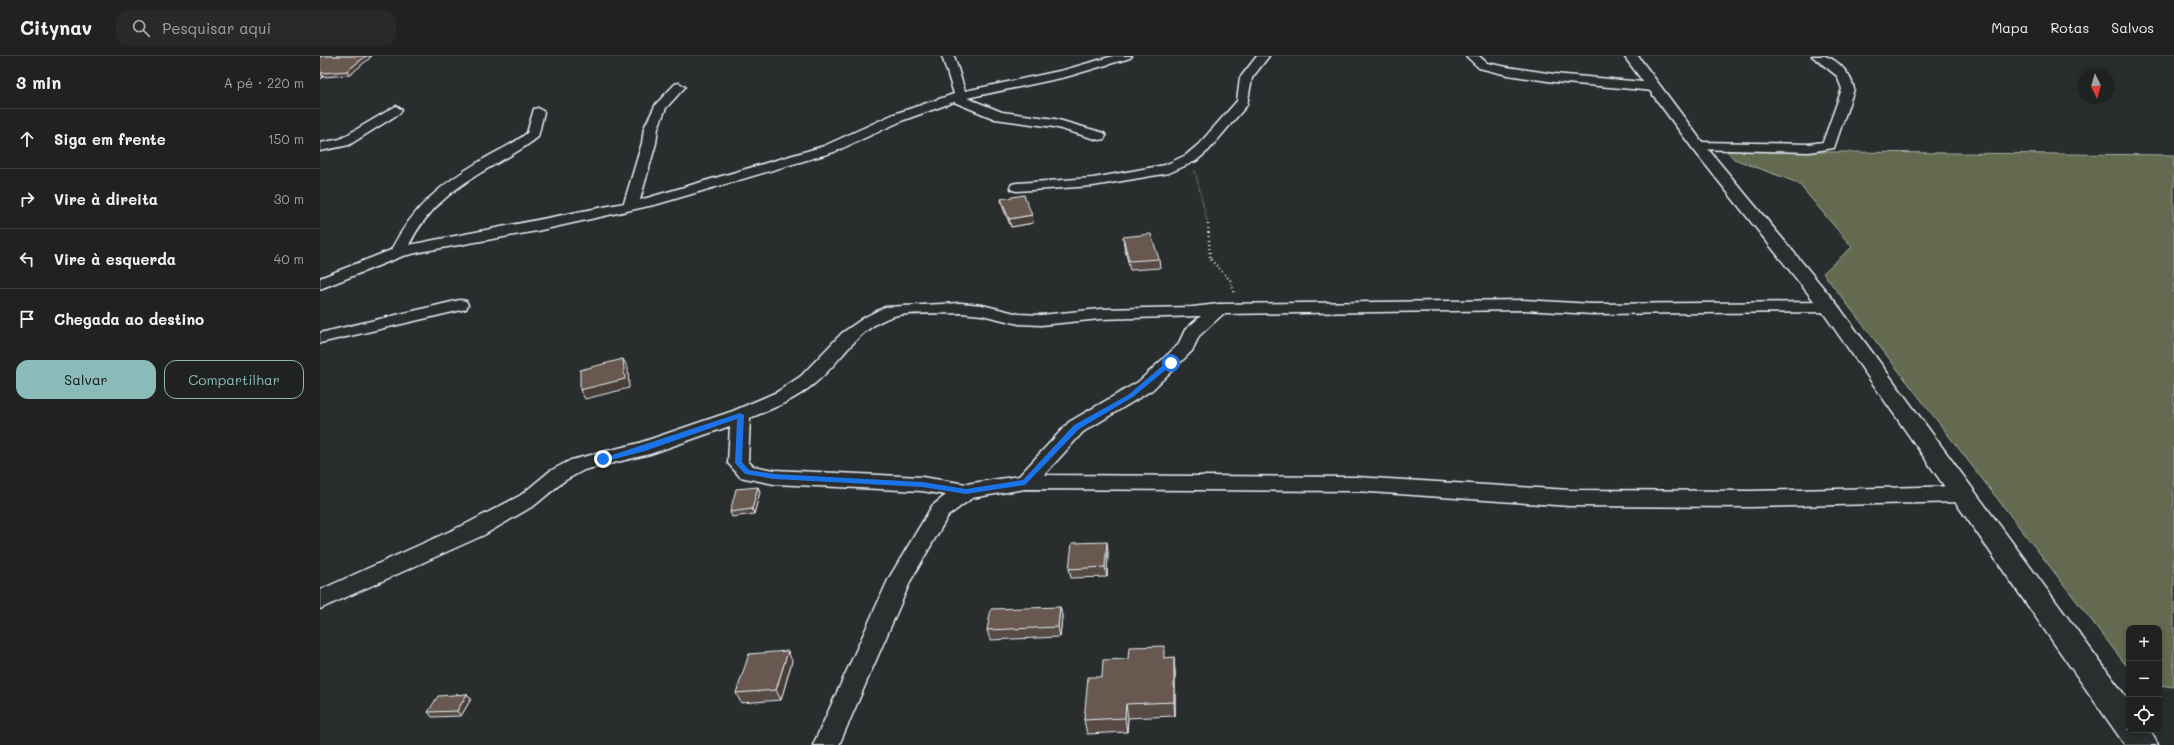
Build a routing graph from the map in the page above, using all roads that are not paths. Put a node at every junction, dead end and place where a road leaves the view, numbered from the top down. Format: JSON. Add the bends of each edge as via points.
{"nodes":[{"id":1,"x":948,"y":56,"type":"edge"},
{"id":2,"x":1126,"y":56,"type":"edge"},
{"id":3,"x":1263,"y":56,"type":"edge"},
{"id":4,"x":1472,"y":56,"type":"edge"},
{"id":5,"x":1631,"y":56,"type":"edge"},
{"id":6,"x":1818,"y":56,"type":"edge"},
{"id":7,"x":679,"y":87,"type":"dead end"},
{"id":8,"x":1654,"y":87,"type":"junction"},
{"id":9,"x":958,"y":97,"type":"junction"},
{"id":10,"x":396,"y":110,"type":"dead end"},
{"id":11,"x":538,"y":112,"type":"dead end"},
{"id":12,"x":1099,"y":136,"type":"dead end"},
{"id":13,"x":1698,"y":146,"type":"junction"},
{"id":14,"x":320,"y":147,"type":"edge"},
{"id":15,"x":1017,"y":188,"type":"dead end"},
{"id":16,"x":630,"y":207,"type":"junction"},
{"id":17,"x":397,"y":253,"type":"junction"},
{"id":18,"x":320,"y":284,"type":"edge"},
{"id":19,"x":460,"y":305,"type":"dead end"},
{"id":20,"x":1829,"y":307,"type":"junction"},
{"id":21,"x":1219,"y":309,"type":"junction"},
{"id":22,"x":320,"y":338,"type":"edge"},
{"id":23,"x":740,"y":415,"type":"junction"},
{"id":24,"x":1025,"y":482,"type":"junction"},
{"id":25,"x":966,"y":491,"type":"junction"},
{"id":26,"x":1963,"y":494,"type":"junction"},
{"id":27,"x":320,"y":600,"type":"edge"},
{"id":28,"x":2126,"y":721,"type":"edge"},
{"id":29,"x":2134,"y":733,"type":"edge"},
{"id":30,"x":826,"y":745,"type":"edge"},
{"id":31,"x":2143,"y":745,"type":"edge"}],
"edges":[{"from":1,"to":9,"type":"street"},
{"from":2,"to":9,"type":"street","via":[[1066,73]]},
{"from":3,"to":15,"type":"street","via":[[1246,78],[1243,102],[1204,147],[1191,158],[1169,169],[1093,182]]},
{"from":4,"to":8,"type":"street","via":[[1483,66],[1507,72]]},
{"from":5,"to":8,"type":"street"},
{"from":6,"to":13,"type":"street","via":[[1848,80],[1848,89],[1829,145],[1809,148]]},
{"from":7,"to":16,"type":"street","via":[[660,107],[651,128]]},
{"from":8,"to":13,"type":"street"},
{"from":9,"to":12,"type":"street","via":[[1000,116],[1055,123]]},
{"from":9,"to":16,"type":"street","via":[[899,117],[829,150]]},
{"from":10,"to":14,"type":"street","via":[[344,142]]},
{"from":11,"to":17,"type":"street","via":[[533,134],[526,140],[461,176],[429,204],[402,240]]},
{"from":13,"to":20,"type":"street"},
{"from":16,"to":17,"type":"street"},
{"from":17,"to":18,"type":"street"},
{"from":19,"to":22,"type":"street"},
{"from":20,"to":21,"type":"street","via":[[1592,309],[1524,305]]},
{"from":20,"to":26,"type":"street"},
{"from":21,"to":23,"type":"street","via":[[1093,314],[1040,320],[1018,319],[968,309],[891,311],[848,337],[802,384],[784,396]]},
{"from":21,"to":24,"type":"street","via":[[1191,334],[1186,347],[1145,386],[1076,427]]},
{"from":23,"to":25,"type":"street","via":[[738,463],[747,472],[826,481],[922,484]]},
{"from":23,"to":27,"type":"street","via":[[643,449],[578,465],[557,476],[528,500],[476,529]]},
{"from":24,"to":25,"type":"street"},
{"from":24,"to":26,"type":"street","via":[[1356,484],[1578,498],[1751,499]]},
{"from":25,"to":30,"type":"street","via":[[940,511],[900,578]]},
{"from":26,"to":28,"type":"street"},
{"from":29,"to":31,"type":"street"}]}
